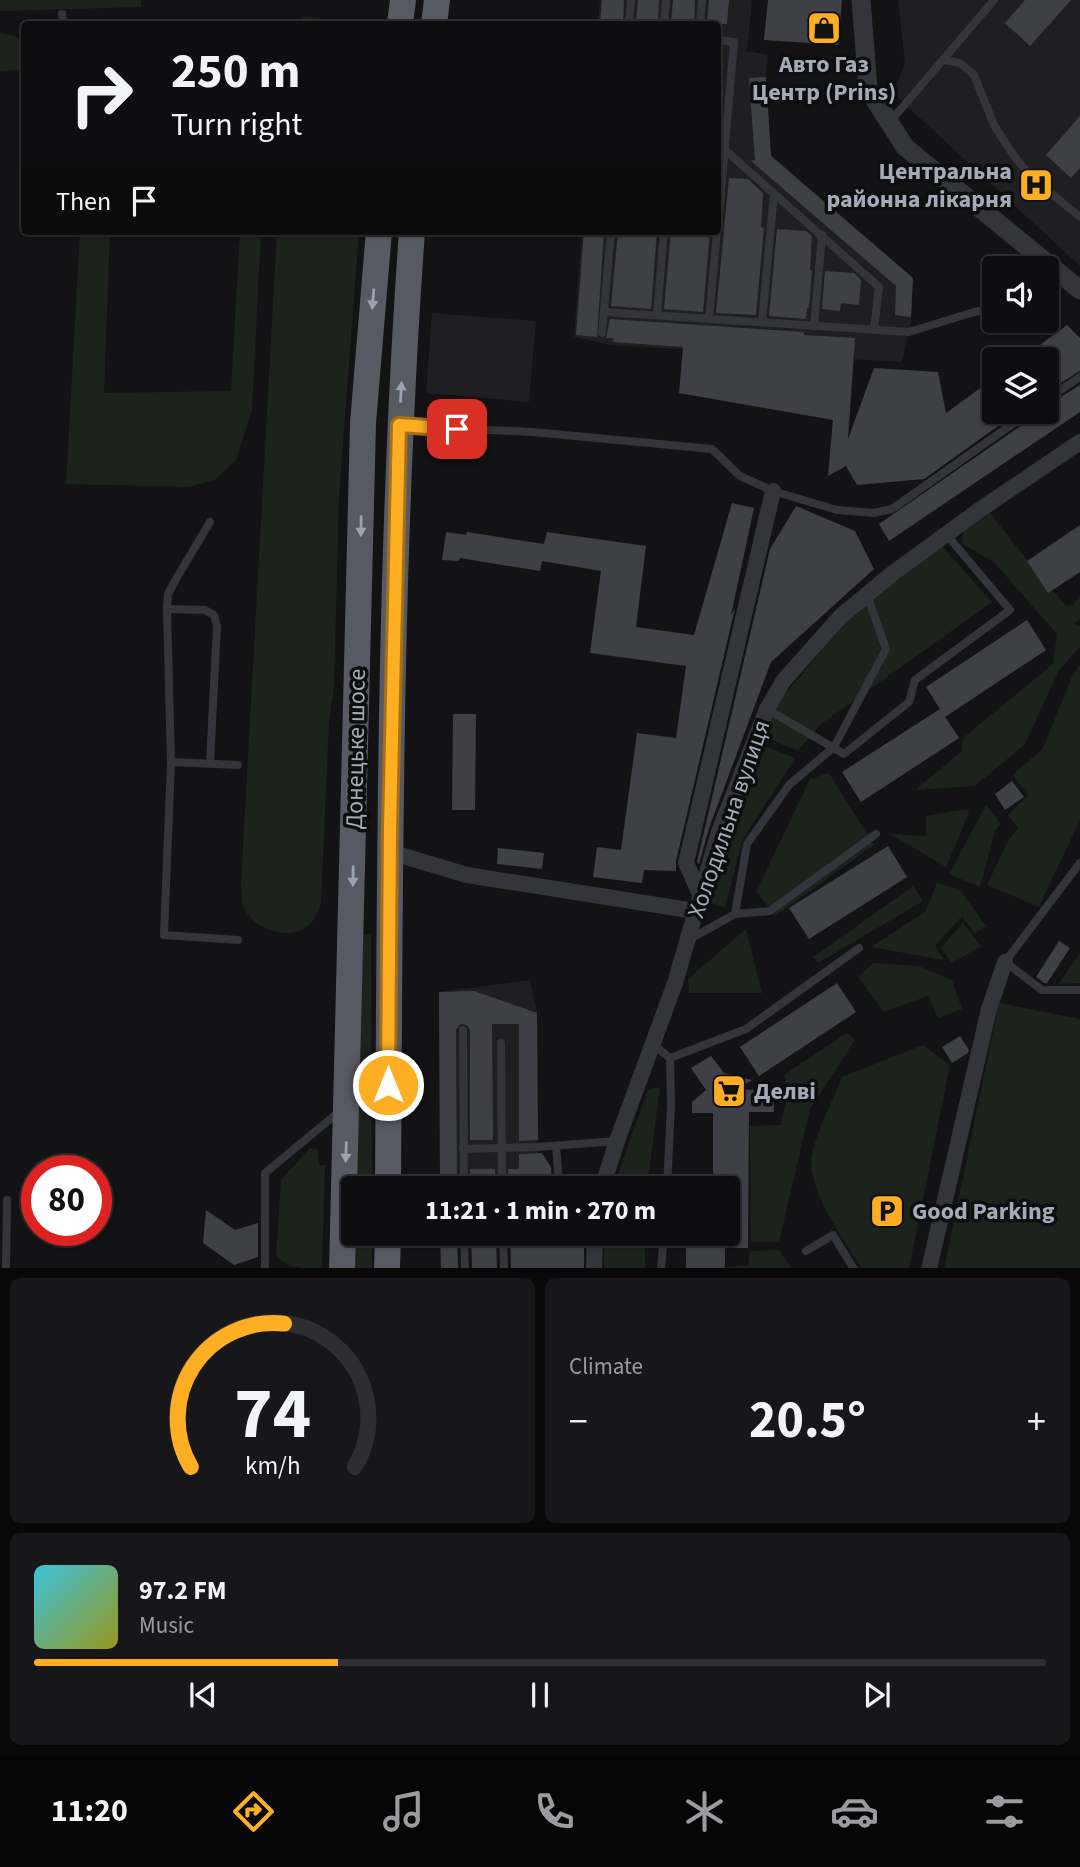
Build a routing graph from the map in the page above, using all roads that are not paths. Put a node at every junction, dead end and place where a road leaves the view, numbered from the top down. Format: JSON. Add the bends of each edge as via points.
{"nodes":[{"id":1,"x":403,"y":0,"type":"edge"},
{"id":2,"x":437,"y":0,"type":"edge"},
{"id":3,"x":631,"y":0,"type":"edge"},
{"id":4,"x":666,"y":0,"type":"edge"},
{"id":5,"x":702,"y":0,"type":"edge"},
{"id":6,"x":860,"y":0,"type":"edge"},
{"id":7,"x":994,"y":0,"type":"edge"},
{"id":8,"x":62,"y":14,"type":"dead end"},
{"id":9,"x":63,"y":21,"type":"edge"},
{"id":10,"x":400,"y":21,"type":"edge"},
{"id":11,"x":434,"y":21,"type":"edge"},
{"id":12,"x":629,"y":21,"type":"edge"},
{"id":13,"x":664,"y":21,"type":"edge"},
{"id":14,"x":700,"y":21,"type":"edge"},
{"id":15,"x":721,"y":40,"type":"edge"},
{"id":16,"x":943,"y":60,"type":"junction"},
{"id":17,"x":890,"y":123,"type":"junction"},
{"id":18,"x":724,"y":149,"type":"junction"},
{"id":19,"x":721,"y":183,"type":"edge"},
{"id":20,"x":774,"y":193,"type":"junction"},
{"id":21,"x":1080,"y":217,"type":"edge"},
{"id":22,"x":379,"y":235,"type":"edge"},
{"id":23,"x":412,"y":235,"type":"edge"},
{"id":24,"x":611,"y":235,"type":"edge"},
{"id":25,"x":664,"y":235,"type":"edge"},
{"id":26,"x":716,"y":235,"type":"edge"},
{"id":27,"x":822,"y":235,"type":"junction"},
{"id":28,"x":1063,"y":274,"type":"junction"},
{"id":29,"x":1059,"y":278,"type":"edge"},
{"id":30,"x":1080,"y":290,"type":"edge"},
{"id":31,"x":982,"y":310,"type":"edge"},
{"id":32,"x":604,"y":312,"type":"junction"},
{"id":33,"x":657,"y":315,"type":"junction"},
{"id":34,"x":709,"y":319,"type":"junction"},
{"id":35,"x":762,"y":322,"type":"junction"},
{"id":36,"x":814,"y":326,"type":"junction"},
{"id":37,"x":874,"y":330,"type":"junction"},
{"id":38,"x":602,"y":333,"type":"dead end"},
{"id":39,"x":1080,"y":377,"type":"edge"},
{"id":40,"x":1059,"y":391,"type":"edge"},
{"id":41,"x":1012,"y":424,"type":"edge"},
{"id":42,"x":399,"y":425,"type":"junction"},
{"id":43,"x":1080,"y":442,"type":"edge"},
{"id":44,"x":773,"y":491,"type":"junction"},
{"id":45,"x":210,"y":522,"type":"dead end"},
{"id":46,"x":946,"y":534,"type":"junction"},
{"id":47,"x":866,"y":595,"type":"junction"},
{"id":48,"x":167,"y":609,"type":"junction"},
{"id":49,"x":767,"y":709,"type":"junction"},
{"id":50,"x":834,"y":747,"type":"junction"},
{"id":51,"x":171,"y":762,"type":"junction"},
{"id":52,"x":210,"y":763,"type":"junction"},
{"id":53,"x":238,"y":765,"type":"dead end"},
{"id":54,"x":876,"y":834,"type":"dead end"},
{"id":55,"x":390,"y":852,"type":"junction"},
{"id":56,"x":1080,"y":863,"type":"edge"},
{"id":57,"x":700,"y":894,"type":"junction"},
{"id":58,"x":695,"y":911,"type":"junction"},
{"id":59,"x":735,"y":914,"type":"junction"},
{"id":60,"x":238,"y":940,"type":"dead end"},
{"id":61,"x":687,"y":941,"type":"junction"},
{"id":62,"x":859,"y":948,"type":"dead end"},
{"id":63,"x":1004,"y":962,"type":"junction"},
{"id":64,"x":1080,"y":990,"type":"edge"},
{"id":65,"x":463,"y":1030,"type":"dead end"},
{"id":66,"x":501,"y":1043,"type":"dead end"},
{"id":67,"x":652,"y":1044,"type":"junction"},
{"id":68,"x":670,"y":1058,"type":"junction"},
{"id":69,"x":347,"y":1105,"type":"junction"},
{"id":70,"x":617,"y":1140,"type":"junction"},
{"id":71,"x":556,"y":1146,"type":"junction"},
{"id":72,"x":502,"y":1148,"type":"junction"},
{"id":73,"x":463,"y":1149,"type":"junction"},
{"id":74,"x":388,"y":1176,"type":"edge"},
{"id":75,"x":464,"y":1176,"type":"edge"},
{"id":76,"x":502,"y":1176,"type":"edge"},
{"id":77,"x":558,"y":1176,"type":"edge"},
{"id":78,"x":606,"y":1176,"type":"edge"},
{"id":79,"x":668,"y":1176,"type":"edge"},
{"id":80,"x":7,"y":1200,"type":"dead end"},
{"id":81,"x":388,"y":1246,"type":"edge"},
{"id":82,"x":464,"y":1246,"type":"edge"},
{"id":83,"x":503,"y":1246,"type":"edge"},
{"id":84,"x":595,"y":1246,"type":"edge"},
{"id":85,"x":663,"y":1246,"type":"edge"},
{"id":86,"x":806,"y":1251,"type":"dead end"},
{"id":87,"x":6,"y":1268,"type":"edge"},
{"id":88,"x":265,"y":1268,"type":"edge"},
{"id":89,"x":342,"y":1268,"type":"edge"},
{"id":90,"x":387,"y":1268,"type":"edge"},
{"id":91,"x":465,"y":1268,"type":"edge"},
{"id":92,"x":504,"y":1268,"type":"edge"},
{"id":93,"x":594,"y":1268,"type":"edge"},
{"id":94,"x":661,"y":1268,"type":"edge"},
{"id":95,"x":853,"y":1268,"type":"edge"},
{"id":96,"x":929,"y":1268,"type":"edge"}],
"edges":[{"from":1,"to":10,"type":"highway"},
{"from":2,"to":11,"type":"highway"},
{"from":3,"to":12,"type":"lane"},
{"from":4,"to":13,"type":"lane"},
{"from":5,"to":14,"type":"lane"},
{"from":6,"to":17,"type":"street","via":[[867,89]]},
{"from":7,"to":16,"type":"lane"},
{"from":8,"to":9,"type":"lane"},
{"from":15,"to":18,"type":"lane","via":[[734,42]]},
{"from":16,"to":17,"type":"lane"},
{"from":16,"to":21,"type":"lane","via":[[960,64],[974,75],[994,125],[1014,156],[1031,177]]},
{"from":17,"to":28,"type":"street","via":[[905,147]]},
{"from":18,"to":19,"type":"lane"},
{"from":18,"to":20,"type":"lane"},
{"from":20,"to":27,"type":"lane"},
{"from":20,"to":35,"type":"lane"},
{"from":22,"to":69,"type":"highway","name":"Донецьке шосе","one_way":true,"via":[[363,423]]},
{"from":42,"to":23,"type":"highway","name":"Донецьке шосе","one_way":true},
{"from":24,"to":32,"type":"lane"},
{"from":25,"to":33,"type":"lane"},
{"from":26,"to":34,"type":"lane"},
{"from":27,"to":36,"type":"lane"},
{"from":27,"to":37,"type":"lane","via":[[879,286]]},
{"from":28,"to":29,"type":"lane"},
{"from":28,"to":30,"type":"street"},
{"from":31,"to":37,"type":"lane","via":[[909,332]]},
{"from":32,"to":33,"type":"lane"},
{"from":32,"to":38,"type":"lane"},
{"from":33,"to":34,"type":"lane"},
{"from":34,"to":35,"type":"lane"},
{"from":35,"to":36,"type":"lane"},
{"from":36,"to":37,"type":"lane"},
{"from":39,"to":40,"type":"lane"},
{"from":41,"to":44,"type":"lane","via":[[891,509],[874,513],[837,510]]},
{"from":42,"to":44,"type":"lane","via":[[712,449],[740,476]]},
{"from":42,"to":55,"type":"highway","name":"Донецьке шосе"},
{"from":43,"to":46,"type":"street","name":"Холодильна вулиця"},
{"from":44,"to":57,"type":"street","via":[[686,863]]},
{"from":45,"to":48,"type":"lane","via":[[168,594]]},
{"from":46,"to":47,"type":"street","name":"Холодильна вулиця"},
{"from":46,"to":50,"type":"lane","via":[[1010,610],[915,680],[909,702],[844,754]]},
{"from":47,"to":49,"type":"street","name":"Холодильна вулиця","via":[[783,680]]},
{"from":47,"to":50,"type":"lane","via":[[886,649]]},
{"from":48,"to":51,"type":"lane"},
{"from":48,"to":52,"type":"lane","via":[[205,610],[214,615],[217,625]]},
{"from":49,"to":50,"type":"lane"},
{"from":49,"to":57,"type":"street","name":"Холодильна вулиця","via":[[723,820]]},
{"from":50,"to":59,"type":"lane","via":[[789,785],[747,844]]},
{"from":51,"to":52,"type":"lane"},
{"from":51,"to":60,"type":"lane","via":[[164,935]]},
{"from":52,"to":53,"type":"lane"},
{"from":54,"to":59,"type":"lane","via":[[770,911]]},
{"from":55,"to":58,"type":"street","via":[[467,875]]},
{"from":55,"to":74,"type":"highway","name":"Донецьке шосе"},
{"from":56,"to":63,"type":"lane"},
{"from":57,"to":58,"type":"street","name":"Холодильна вулиця"},
{"from":58,"to":61,"type":"street","name":"Холодильна вулиця"},
{"from":59,"to":61,"type":"lane"},
{"from":61,"to":67,"type":"street","name":"Холодильна вулиця"},
{"from":62,"to":68,"type":"lane","via":[[746,1029]]},
{"from":63,"to":64,"type":"lane","via":[[1042,990]]},
{"from":63,"to":96,"type":"street"},
{"from":65,"to":73,"type":"lane"},
{"from":66,"to":72,"type":"lane"},
{"from":67,"to":68,"type":"lane"},
{"from":67,"to":70,"type":"street","name":"Холодильна вулиця"},
{"from":68,"to":79,"type":"lane"},
{"from":69,"to":88,"type":"lane","via":[[265,1173]]},
{"from":69,"to":89,"type":"highway","name":"Донецьке шосе","one_way":true},
{"from":70,"to":71,"type":"lane"},
{"from":70,"to":78,"type":"street","name":"Холодильна вулиця"},
{"from":71,"to":72,"type":"lane"},
{"from":71,"to":77,"type":"lane"},
{"from":72,"to":73,"type":"lane"},
{"from":72,"to":76,"type":"lane"},
{"from":73,"to":75,"type":"lane"},
{"from":80,"to":87,"type":"lane"},
{"from":81,"to":90,"type":"highway"},
{"from":82,"to":91,"type":"lane"},
{"from":83,"to":92,"type":"lane"},
{"from":84,"to":93,"type":"street"},
{"from":85,"to":94,"type":"lane"},
{"from":86,"to":95,"type":"lane","via":[[833,1235]]}]}
